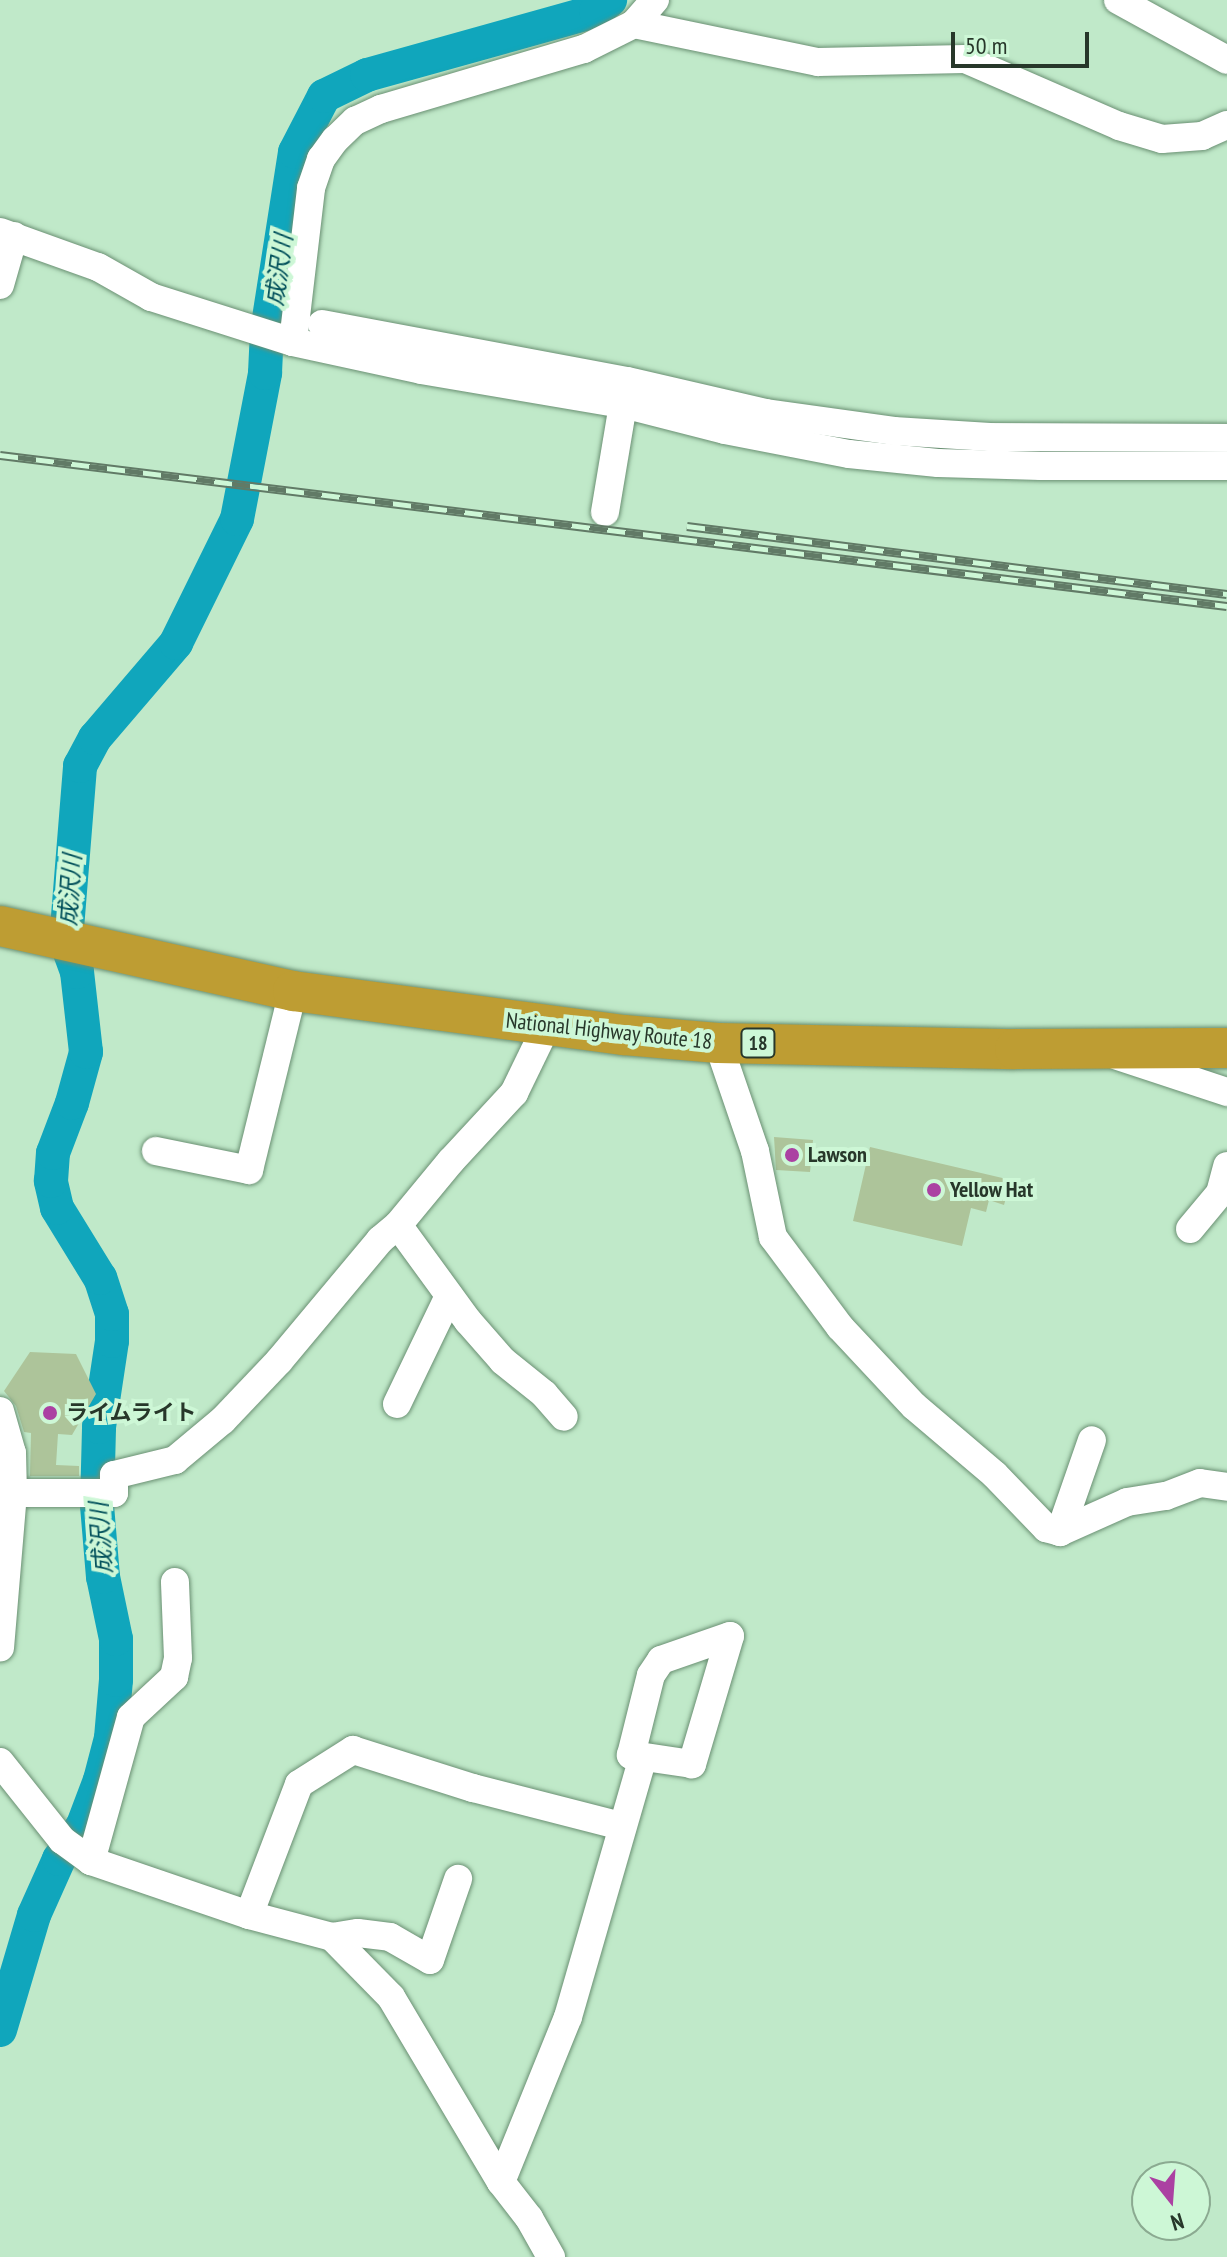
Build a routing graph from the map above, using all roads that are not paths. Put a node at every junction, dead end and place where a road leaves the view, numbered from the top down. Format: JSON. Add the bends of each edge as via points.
{"nodes":[{"id":1,"x":655,"y":0,"type":"edge"},
{"id":2,"x":1118,"y":0,"type":"edge"},
{"id":3,"x":634,"y":24,"type":"junction"},
{"id":4,"x":1227,"y":60,"type":"edge"},
{"id":5,"x":1227,"y":125,"type":"edge"},
{"id":6,"x":7,"y":234,"type":"edge"},
{"id":7,"x":0,"y":285,"type":"edge"},
{"id":8,"x":322,"y":324,"type":"dead end"},
{"id":9,"x":293,"y":342,"type":"junction"},
{"id":10,"x":623,"y":404,"type":"junction"},
{"id":11,"x":1227,"y":438,"type":"edge"},
{"id":12,"x":1227,"y":466,"type":"edge"},
{"id":13,"x":605,"y":512,"type":"dead end"},
{"id":14,"x":0,"y":926,"type":"edge"},
{"id":15,"x":293,"y":991,"type":"junction"},
{"id":16,"x":547,"y":1025,"type":"junction"},
{"id":17,"x":718,"y":1043,"type":"junction"},
{"id":18,"x":1227,"y":1048,"type":"edge"},
{"id":19,"x":1095,"y":1049,"type":"junction"},
{"id":20,"x":1227,"y":1092,"type":"edge"},
{"id":21,"x":156,"y":1151,"type":"dead end"},
{"id":22,"x":1227,"y":1166,"type":"edge"},
{"id":23,"x":398,"y":1225,"type":"junction"},
{"id":24,"x":1190,"y":1229,"type":"dead end"},
{"id":25,"x":449,"y":1296,"type":"junction"},
{"id":26,"x":397,"y":1404,"type":"dead end"},
{"id":27,"x":0,"y":1411,"type":"edge"},
{"id":28,"x":564,"y":1417,"type":"dead end"},
{"id":29,"x":1092,"y":1440,"type":"dead end"},
{"id":30,"x":1227,"y":1487,"type":"edge"},
{"id":31,"x":13,"y":1493,"type":"junction"},
{"id":32,"x":1060,"y":1532,"type":"junction"},
{"id":33,"x":175,"y":1582,"type":"dead end"},
{"id":34,"x":0,"y":1647,"type":"edge"},
{"id":35,"x":643,"y":1758,"type":"junction"},
{"id":36,"x":0,"y":1762,"type":"edge"},
{"id":37,"x":621,"y":1826,"type":"junction"},
{"id":38,"x":78,"y":1852,"type":"junction"},
{"id":39,"x":458,"y":1879,"type":"dead end"},
{"id":40,"x":249,"y":1915,"type":"junction"},
{"id":41,"x":332,"y":1937,"type":"junction"},
{"id":42,"x":501,"y":2182,"type":"junction"},
{"id":43,"x":551,"y":2257,"type":"edge"}],
"edges":[{"from":1,"to":3,"type":"street"},
{"from":2,"to":4,"type":"street"},
{"from":3,"to":5,"type":"street","via":[[818,62],[965,59],[1119,126],[1162,139],[1202,136]]},
{"from":3,"to":9,"type":"street","via":[[584,49],[381,109],[345,131],[321,159],[311,188]]},
{"from":6,"to":7,"type":"street"},
{"from":6,"to":9,"type":"street","via":[[98,267],[151,297]]},
{"from":8,"to":11,"type":"street","via":[[627,381],[766,413],[894,431]]},
{"from":9,"to":10,"type":"street"},
{"from":10,"to":12,"type":"street","via":[[849,454],[938,463]]},
{"from":10,"to":13,"type":"street"},
{"from":14,"to":15,"type":"highway","name":"National Highway Route 18","number":"18"},
{"from":15,"to":16,"type":"highway","name":"National Highway Route 18","number":"18"},
{"from":15,"to":21,"type":"street","via":[[249,1170]]},
{"from":16,"to":17,"type":"highway","name":"National Highway Route 18","number":"18"},
{"from":16,"to":23,"type":"street","via":[[514,1093]]},
{"from":17,"to":19,"type":"highway","name":"National Highway Route 18","number":"18"},
{"from":17,"to":32,"type":"street","via":[[755,1151],[773,1237],[840,1327],[914,1406],[995,1475],[1046,1528]]},
{"from":18,"to":19,"type":"highway","name":"National Highway Route 18","number":"18"},
{"from":19,"to":20,"type":"street"},
{"from":22,"to":24,"type":"street","via":[[1220,1193]]},
{"from":23,"to":25,"type":"street"},
{"from":23,"to":31,"type":"street","via":[[279,1361],[223,1420],[175,1460],[114,1475],[114,1493]]},
{"from":25,"to":26,"type":"street"},
{"from":25,"to":28,"type":"street","via":[[503,1361]]},
{"from":27,"to":31,"type":"street","via":[[12,1453]]},
{"from":29,"to":32,"type":"street"},
{"from":30,"to":32,"type":"street","via":[[1200,1483],[1166,1496],[1127,1502]]},
{"from":31,"to":34,"type":"street"},
{"from":33,"to":38,"type":"street","via":[[174,1677],[131,1717]]},
{"from":35,"to":35,"type":"street","via":[[692,1764],[730,1636],[661,1660],[651,1675],[631,1755]]},
{"from":35,"to":37,"type":"street"},
{"from":36,"to":38,"type":"street"},
{"from":37,"to":40,"type":"street","via":[[353,1750],[299,1784]]},
{"from":37,"to":42,"type":"street","via":[[568,2017]]},
{"from":38,"to":40,"type":"street"},
{"from":39,"to":41,"type":"street","via":[[430,1960],[390,1937]]},
{"from":40,"to":41,"type":"street"},
{"from":41,"to":42,"type":"street","via":[[391,1997]]},
{"from":42,"to":43,"type":"street"}]}
